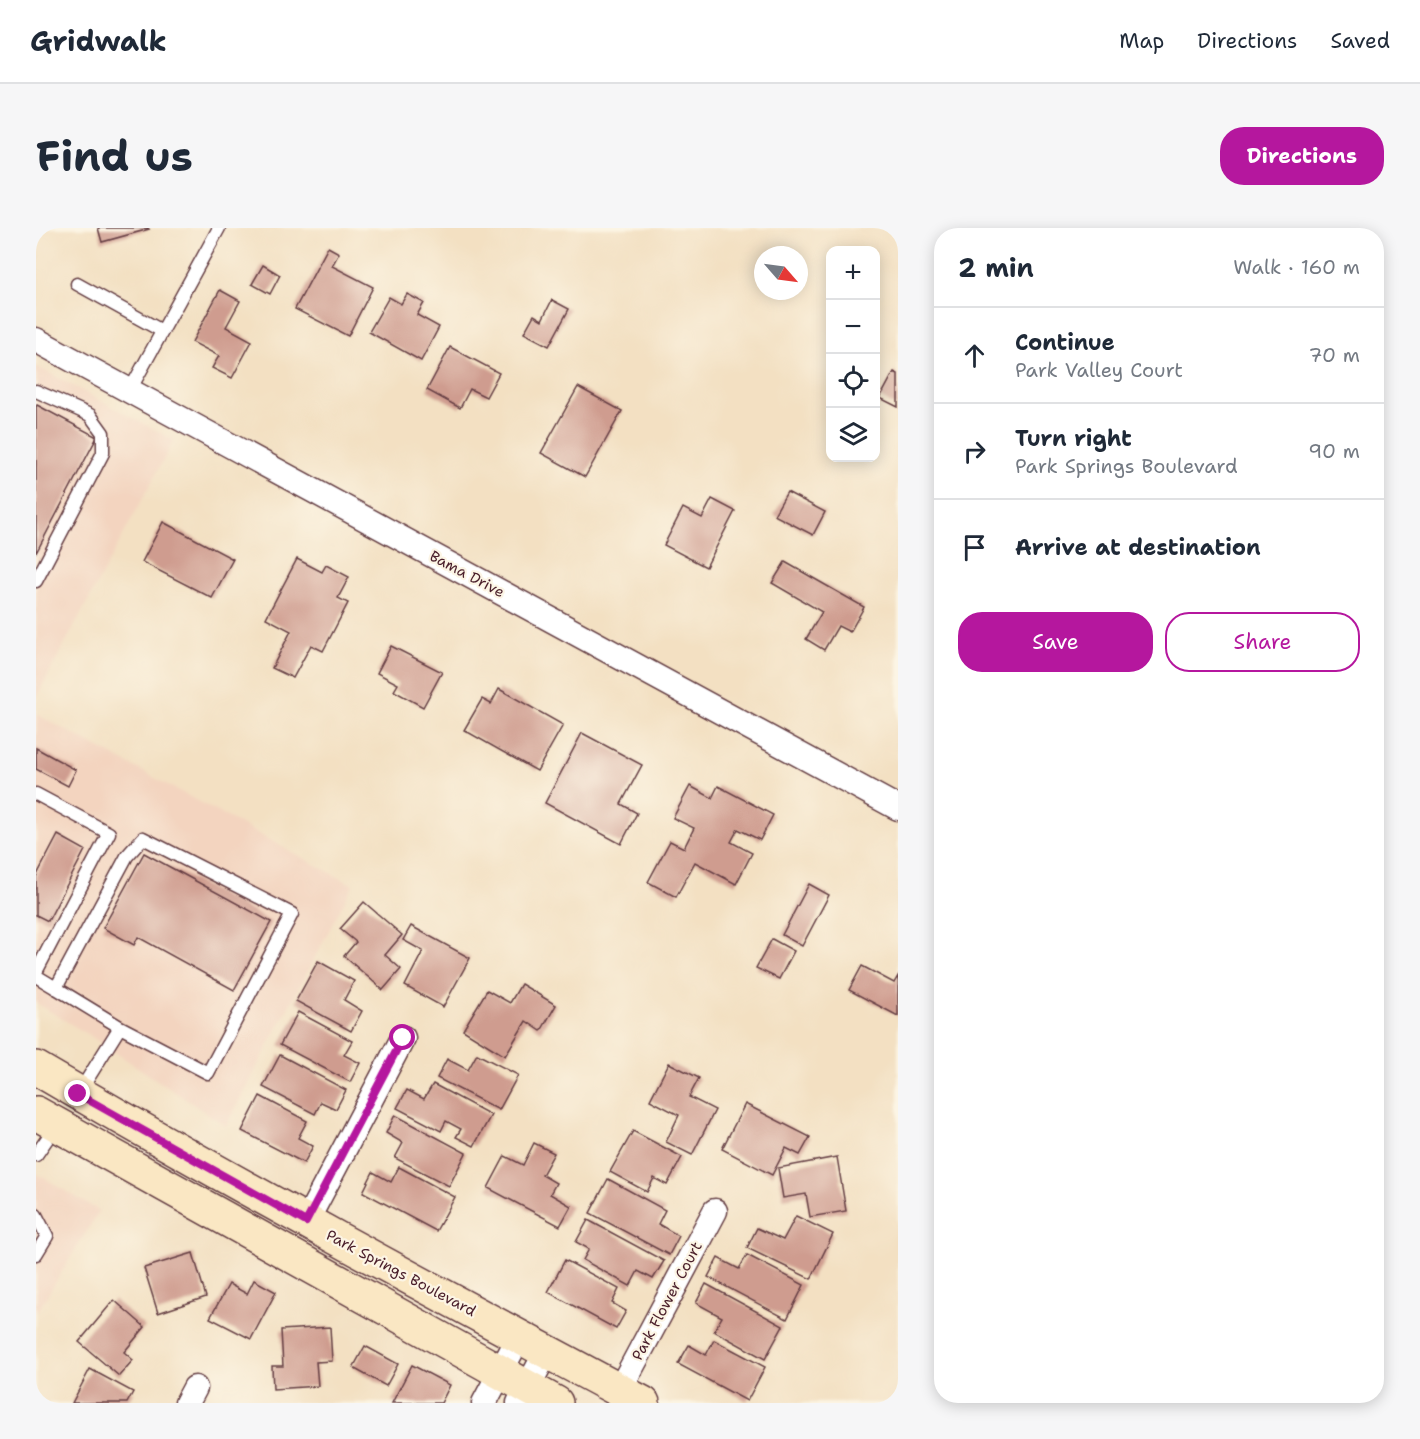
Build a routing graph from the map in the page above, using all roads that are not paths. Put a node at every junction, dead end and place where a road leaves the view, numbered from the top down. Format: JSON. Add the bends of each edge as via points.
{"nodes":[{"id":1,"x":219,"y":228,"type":"edge"},
{"id":2,"x":76,"y":284,"type":"dead end"},
{"id":3,"x":162,"y":331,"type":"junction"},
{"id":4,"x":36,"y":340,"type":"edge"},
{"id":5,"x":130,"y":390,"type":"junction"},
{"id":6,"x":36,"y":391,"type":"edge"},
{"id":7,"x":36,"y":580,"type":"edge"},
{"id":8,"x":36,"y":794,"type":"edge"},
{"id":9,"x":898,"y":808,"type":"edge"},
{"id":10,"x":36,"y":974,"type":"edge"},
{"id":11,"x":56,"y":987,"type":"junction"},
{"id":12,"x":120,"y":1027,"type":"junction"},
{"id":13,"x":403,"y":1038,"type":"dead end"},
{"id":14,"x":36,"y":1068,"type":"edge"},
{"id":15,"x":78,"y":1094,"type":"junction"},
{"id":16,"x":46,"y":1119,"type":"edge"},
{"id":17,"x":36,"y":1155,"type":"edge"},
{"id":18,"x":715,"y":1211,"type":"dead end"},
{"id":19,"x":36,"y":1215,"type":"edge"},
{"id":20,"x":306,"y":1222,"type":"junction"},
{"id":21,"x":36,"y":1254,"type":"edge"},
{"id":22,"x":533,"y":1344,"type":"junction"},
{"id":23,"x":515,"y":1388,"type":"edge"},
{"id":24,"x":631,"y":1397,"type":"edge"},
{"id":25,"x":484,"y":1403,"type":"edge"},
{"id":26,"x":556,"y":1403,"type":"edge"}],
"edges":[{"from":1,"to":3,"type":"lane"},
{"from":2,"to":3,"type":"lane"},
{"from":3,"to":5,"type":"lane"},
{"from":4,"to":5,"type":"street","name":"Bama Drive"},
{"from":5,"to":9,"type":"street","name":"Bama Drive"},
{"from":6,"to":7,"type":"lane","via":[[90,415],[103,433],[103,453]]},
{"from":8,"to":10,"type":"lane","via":[[110,833]]},
{"from":10,"to":11,"type":"lane"},
{"from":11,"to":12,"type":"lane"},
{"from":11,"to":12,"type":"lane","via":[[127,856],[144,838],[292,914],[208,1073]]},
{"from":12,"to":15,"type":"lane"},
{"from":13,"to":20,"type":"street"},
{"from":14,"to":15,"type":"main road","name":"Park Springs Boulevard"},
{"from":15,"to":16,"type":"main road"},
{"from":15,"to":20,"type":"main road","name":"Park Springs Boulevard"},
{"from":16,"to":17,"type":"lane"},
{"from":16,"to":23,"type":"main road"},
{"from":18,"to":24,"type":"street","name":"Park Flower Court"},
{"from":19,"to":21,"type":"lane","via":[[47,1236]]},
{"from":20,"to":22,"type":"main road","name":"Park Springs Boulevard"},
{"from":22,"to":23,"type":"street"},
{"from":22,"to":24,"type":"main road","name":"Park Springs Boulevard"},
{"from":23,"to":25,"type":"street"},
{"from":23,"to":26,"type":"main road"}]}
